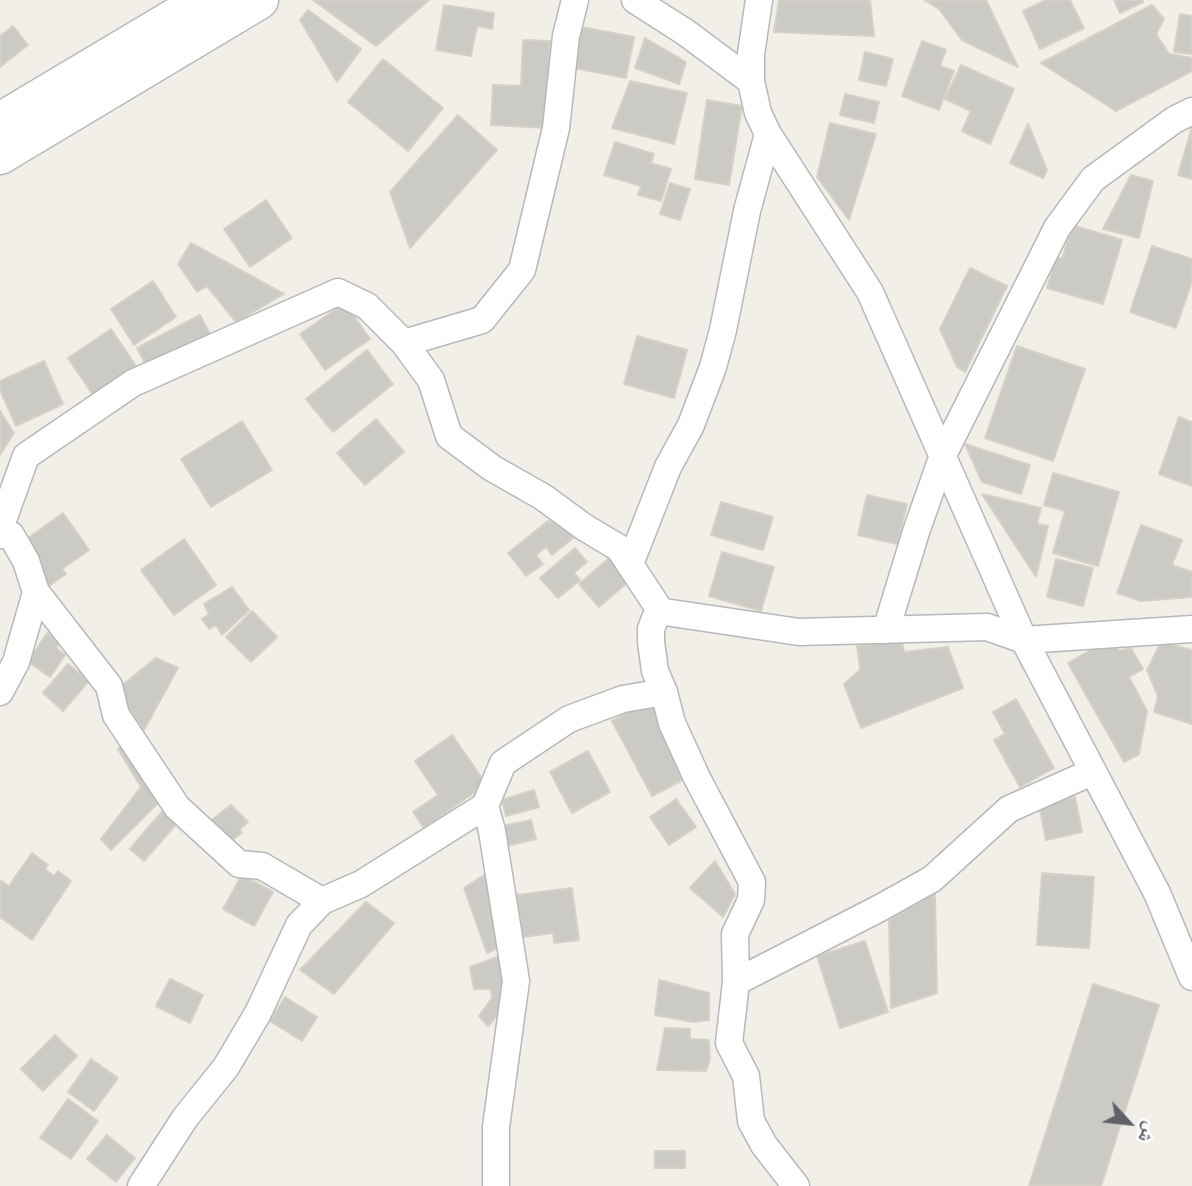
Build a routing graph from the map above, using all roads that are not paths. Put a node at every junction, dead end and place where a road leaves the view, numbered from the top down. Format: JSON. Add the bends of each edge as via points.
{"nodes":[{"id":1,"x":259,"y":0,"type":"edge"},
{"id":2,"x":575,"y":0,"type":"edge"},
{"id":3,"x":635,"y":0,"type":"edge"},
{"id":4,"x":759,"y":0,"type":"edge"},
{"id":5,"x":201,"y":1,"type":"edge"},
{"id":6,"x":751,"y":81,"type":"junction"},
{"id":7,"x":1192,"y":111,"type":"edge"},
{"id":8,"x":0,"y":122,"type":"edge"},
{"id":9,"x":768,"y":134,"type":"junction"},
{"id":10,"x":0,"y":155,"type":"edge"},
{"id":11,"x":404,"y":342,"type":"junction"},
{"id":12,"x":943,"y":455,"type":"junction"},
{"id":13,"x":0,"y":528,"type":"edge"},
{"id":14,"x":0,"y":535,"type":"edge"},
{"id":15,"x":630,"y":564,"type":"junction"},
{"id":16,"x":36,"y":592,"type":"junction"},
{"id":17,"x":658,"y":611,"type":"junction"},
{"id":18,"x":1192,"y":629,"type":"edge"},
{"id":19,"x":886,"y":630,"type":"junction"},
{"id":20,"x":1024,"y":640,"type":"junction"},
{"id":21,"x":0,"y":692,"type":"edge"},
{"id":22,"x":664,"y":692,"type":"junction"},
{"id":23,"x":1092,"y":772,"type":"junction"},
{"id":24,"x":485,"y":806,"type":"junction"},
{"id":25,"x":322,"y":901,"type":"junction"},
{"id":26,"x":1192,"y":977,"type":"edge"},
{"id":27,"x":736,"y":982,"type":"junction"},
{"id":28,"x":141,"y":1186,"type":"edge"},
{"id":29,"x":496,"y":1186,"type":"edge"},
{"id":30,"x":796,"y":1186,"type":"edge"}],
"edges":[{"from":1,"to":10,"type":"main road"},
{"from":2,"to":11,"type":"street","via":[[566,36],[556,128],[522,270],[482,320]]},
{"from":3,"to":6,"type":"street"},
{"from":4,"to":6,"type":"street"},
{"from":5,"to":8,"type":"main road"},
{"from":6,"to":9,"type":"street"},
{"from":7,"to":12,"type":"street","via":[[1093,180],[1057,228]]},
{"from":9,"to":12,"type":"street","via":[[870,292]]},
{"from":9,"to":15,"type":"street","via":[[713,367]]},
{"from":11,"to":13,"type":"street","via":[[367,306],[338,292],[132,383],[26,457]]},
{"from":11,"to":15,"type":"street","via":[[432,380],[449,436],[619,548]]},
{"from":12,"to":19,"type":"street"},
{"from":12,"to":20,"type":"street"},
{"from":14,"to":16,"type":"street","via":[[10,535],[26,561]]},
{"from":15,"to":17,"type":"street"},
{"from":16,"to":21,"type":"street","via":[[16,662]]},
{"from":16,"to":25,"type":"street","via":[[109,686],[116,715],[177,807],[239,864],[262,866]]},
{"from":17,"to":19,"type":"street","via":[[799,632]]},
{"from":17,"to":22,"type":"street","via":[[651,642]]},
{"from":18,"to":20,"type":"street"},
{"from":19,"to":20,"type":"street","via":[[987,627]]},
{"from":20,"to":23,"type":"street"},
{"from":22,"to":24,"type":"street","via":[[623,699],[569,719],[503,763]]},
{"from":22,"to":27,"type":"street","via":[[692,767],[752,882],[751,900],[736,934]]},
{"from":23,"to":26,"type":"street","via":[[1157,893]]},
{"from":23,"to":27,"type":"street","via":[[1009,809],[932,878]]},
{"from":24,"to":25,"type":"street","via":[[361,884]]},
{"from":24,"to":29,"type":"street","via":[[516,981],[496,1127]]},
{"from":25,"to":28,"type":"street","via":[[299,925],[258,1013],[226,1067],[185,1118]]},
{"from":27,"to":30,"type":"street","via":[[729,1044],[746,1076],[751,1121]]}]}
